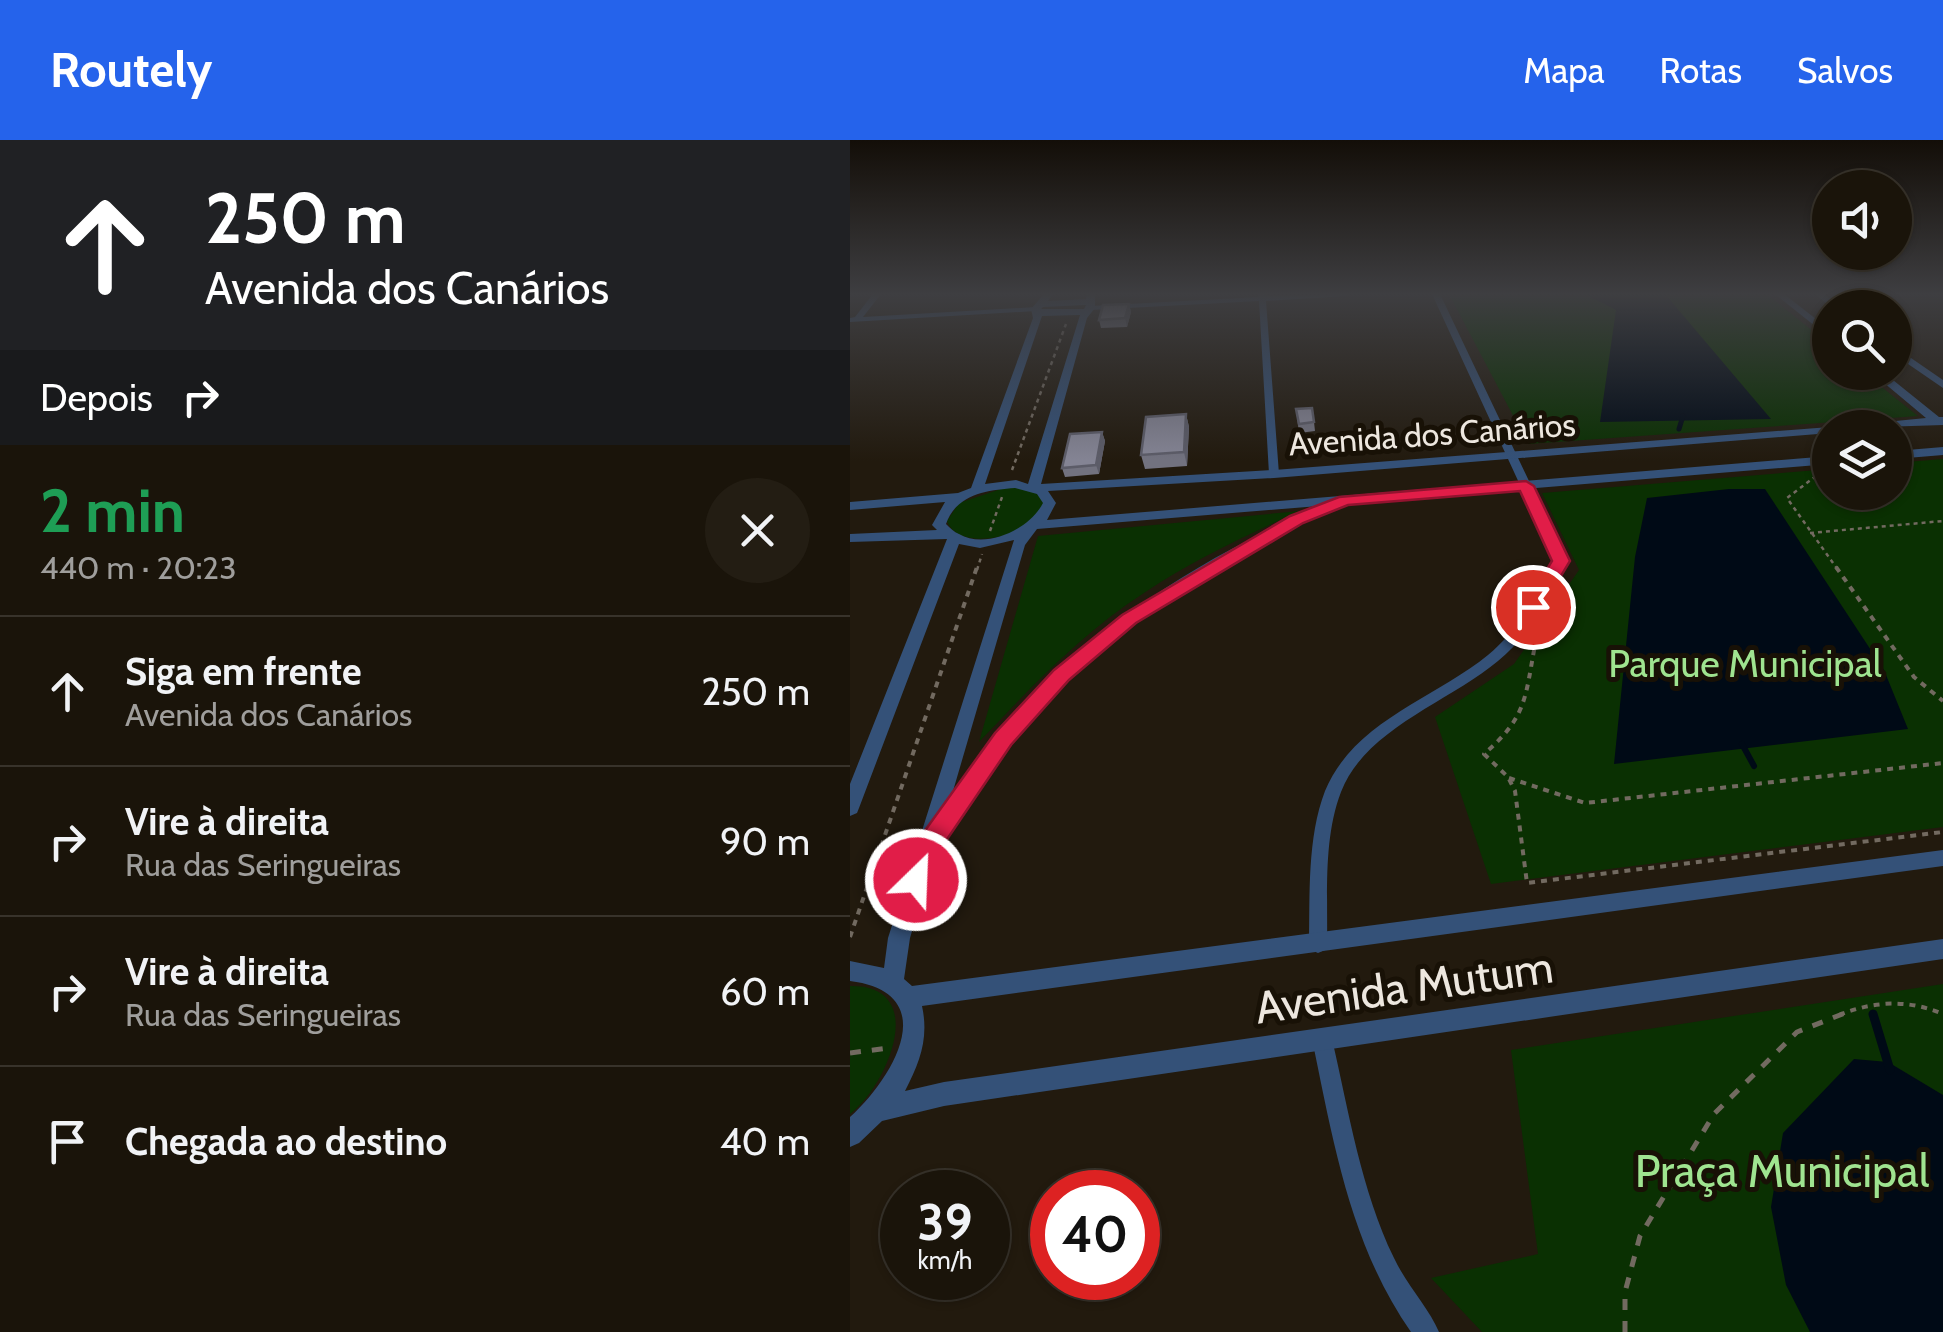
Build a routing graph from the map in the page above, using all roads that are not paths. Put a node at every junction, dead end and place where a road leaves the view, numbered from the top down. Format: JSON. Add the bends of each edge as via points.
{"nodes":[{"id":1,"x":1025,"y":350,"type":"edge"},
{"id":2,"x":1073,"y":350,"type":"edge"},
{"id":3,"x":1266,"y":350,"type":"edge"},
{"id":4,"x":1462,"y":350,"type":"edge"},
{"id":5,"x":1912,"y":362,"type":"edge"},
{"id":6,"x":1943,"y":385,"type":"edge"},
{"id":7,"x":1899,"y":390,"type":"edge"},
{"id":8,"x":1941,"y":423,"type":"edge"},
{"id":9,"x":1912,"y":425,"type":"edge"},
{"id":10,"x":1812,"y":431,"type":"edge"},
{"id":11,"x":1943,"y":450,"type":"edge"},
{"id":12,"x":1912,"y":453,"type":"edge"},
{"id":13,"x":1513,"y":456,"type":"junction"},
{"id":14,"x":1812,"y":462,"type":"edge"},
{"id":15,"x":1274,"y":474,"type":"junction"},
{"id":16,"x":1526,"y":486,"type":"junction"},
{"id":17,"x":1036,"y":487,"type":"junction"},
{"id":18,"x":970,"y":493,"type":"junction"},
{"id":19,"x":1345,"y":500,"type":"junction"},
{"id":20,"x":850,"y":506,"type":"edge"},
{"id":21,"x":1034,"y":527,"type":"junction"},
{"id":22,"x":950,"y":537,"type":"junction"},
{"id":23,"x":850,"y":538,"type":"edge"},
{"id":24,"x":850,"y":808,"type":"edge"},
{"id":25,"x":925,"y":851,"type":"junction"},
{"id":26,"x":1943,"y":858,"type":"edge"},
{"id":27,"x":1318,"y":944,"type":"junction"},
{"id":28,"x":1943,"y":949,"type":"edge"},
{"id":29,"x":850,"y":971,"type":"edge"},
{"id":30,"x":901,"y":989,"type":"junction"},
{"id":31,"x":1322,"y":1039,"type":"junction"},
{"id":32,"x":877,"y":1110,"type":"junction"},
{"id":33,"x":850,"y":1134,"type":"edge"},
{"id":34,"x":1426,"y":1332,"type":"edge"}],
"edges":[{"from":1,"to":18,"type":"street"},
{"from":2,"to":17,"type":"street"},
{"from":3,"to":15,"type":"street"},
{"from":4,"to":13,"type":"street"},
{"from":5,"to":6,"type":"street"},
{"from":7,"to":8,"type":"street"},
{"from":8,"to":9,"type":"street"},
{"from":10,"to":13,"type":"street","name":"Avenida dos Canários"},
{"from":11,"to":12,"type":"street"},
{"from":13,"to":15,"type":"street","name":"Avenida dos Canários"},
{"from":13,"to":16,"type":"street"},
{"from":14,"to":16,"type":"street","name":"Avenida dos Canários"},
{"from":15,"to":17,"type":"street","name":"Avenida dos Canários"},
{"from":16,"to":19,"type":"street","name":"Avenida dos Canários"},
{"from":16,"to":27,"type":"street","via":[[1556,545],[1561,561],[1555,576],[1498,655],[1381,729],[1338,779],[1320,848]]},
{"from":17,"to":18,"type":"street","name":"Avenida dos Canários","via":[[1006,484]]},
{"from":17,"to":21,"type":"street","via":[[1052,504]]},
{"from":18,"to":20,"type":"street"},
{"from":18,"to":22,"type":"street","via":[[941,515]]},
{"from":19,"to":21,"type":"street","name":"Avenida dos Canários"},
{"from":19,"to":25,"type":"street","via":[[1231,555],[1129,619],[1061,675],[1003,739]]},
{"from":21,"to":22,"type":"street","name":"Avenida dos Canários","via":[[986,542]]},
{"from":21,"to":25,"type":"street","via":[[1018,544]]},
{"from":22,"to":23,"type":"street"},
{"from":22,"to":24,"type":"street"},
{"from":25,"to":30,"type":"street","via":[[899,938]]},
{"from":26,"to":27,"type":"street","name":"Avenida Mutum"},
{"from":27,"to":30,"type":"street","name":"Avenida Mutum"},
{"from":28,"to":31,"type":"street","name":"Avenida Mutum"},
{"from":29,"to":30,"type":"street","name":"Avenida Mutum","via":[[868,971]]},
{"from":30,"to":32,"type":"street","via":[[916,1020],[912,1048]]},
{"from":31,"to":32,"type":"street","name":"Avenida Mutum","via":[[944,1094]]},
{"from":31,"to":34,"type":"street","via":[[1376,1241]]},
{"from":32,"to":33,"type":"street"}]}
